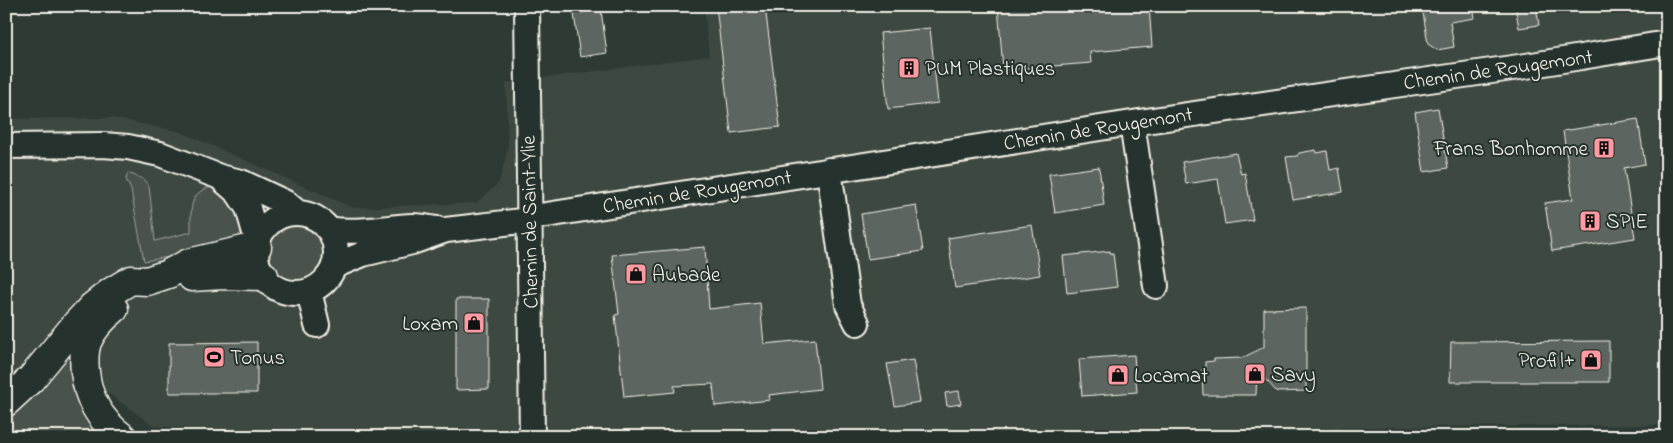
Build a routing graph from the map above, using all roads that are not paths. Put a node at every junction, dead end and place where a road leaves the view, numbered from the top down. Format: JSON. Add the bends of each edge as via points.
{"nodes":[{"id":1,"x":527,"y":6,"type":"edge"},
{"id":2,"x":1667,"y":43,"type":"edge"},
{"id":3,"x":1132,"y":123,"type":"junction"},
{"id":4,"x":6,"y":146,"type":"edge"},
{"id":5,"x":829,"y":170,"type":"junction"},
{"id":6,"x":220,"y":177,"type":"junction"},
{"id":7,"x":298,"y":213,"type":"junction"},
{"id":8,"x":529,"y":218,"type":"junction"},
{"id":9,"x":328,"y":230,"type":"junction"},
{"id":10,"x":446,"y":230,"type":"junction"},
{"id":11,"x":258,"y":245,"type":"junction"},
{"id":12,"x":334,"y":266,"type":"junction"},
{"id":13,"x":264,"y":276,"type":"junction"},
{"id":14,"x":158,"y":278,"type":"junction"},
{"id":15,"x":1156,"y":286,"type":"dead end"},
{"id":16,"x":310,"y":291,"type":"junction"},
{"id":17,"x":858,"y":323,"type":"dead end"},
{"id":18,"x":317,"y":325,"type":"dead end"},
{"id":19,"x":6,"y":402,"type":"edge"},
{"id":20,"x":122,"y":437,"type":"edge"},
{"id":21,"x":532,"y":437,"type":"edge"}],
"edges":[{"from":1,"to":8,"type":"street","name":"Chemin de Saint-Ylie"},
{"from":2,"to":3,"type":"street","name":"Chemin de Rougemont"},
{"from":3,"to":5,"type":"street","name":"Chemin de Rougemont"},
{"from":3,"to":15,"type":"street"},
{"from":4,"to":6,"type":"street","via":[[128,147],[160,154]]},
{"from":5,"to":8,"type":"street","name":"Chemin de Rougemont"},
{"from":5,"to":17,"type":"street","via":[[848,305]]},
{"from":6,"to":7,"type":"street","via":[[241,182],[286,203]]},
{"from":6,"to":11,"type":"street","via":[[238,193],[248,208]]},
{"from":7,"to":9,"type":"street","via":[[320,221]]},
{"from":7,"to":11,"type":"street","via":[[280,216],[273,221],[261,234]]},
{"from":8,"to":10,"type":"street","name":"Chemin de Rougemont"},
{"from":8,"to":21,"type":"street","name":"Chemin de Saint-Ylie"},
{"from":9,"to":10,"type":"street","via":[[343,232],[415,226]]},
{"from":9,"to":12,"type":"street","via":[[335,243]]},
{"from":10,"to":12,"type":"street","via":[[363,254]]},
{"from":11,"to":13,"type":"street","via":[[258,262]]},
{"from":11,"to":14,"type":"main road","via":[[189,263]]},
{"from":12,"to":16,"type":"street","via":[[327,278]]},
{"from":13,"to":14,"type":"main road","via":[[222,274]]},
{"from":13,"to":16,"type":"street","via":[[287,292]]},
{"from":14,"to":19,"type":"main road","via":[[131,280],[96,303],[31,379]]},
{"from":14,"to":20,"type":"main road","via":[[101,320],[87,342],[84,355],[92,401],[104,421]]},
{"from":16,"to":18,"type":"street"}]}
